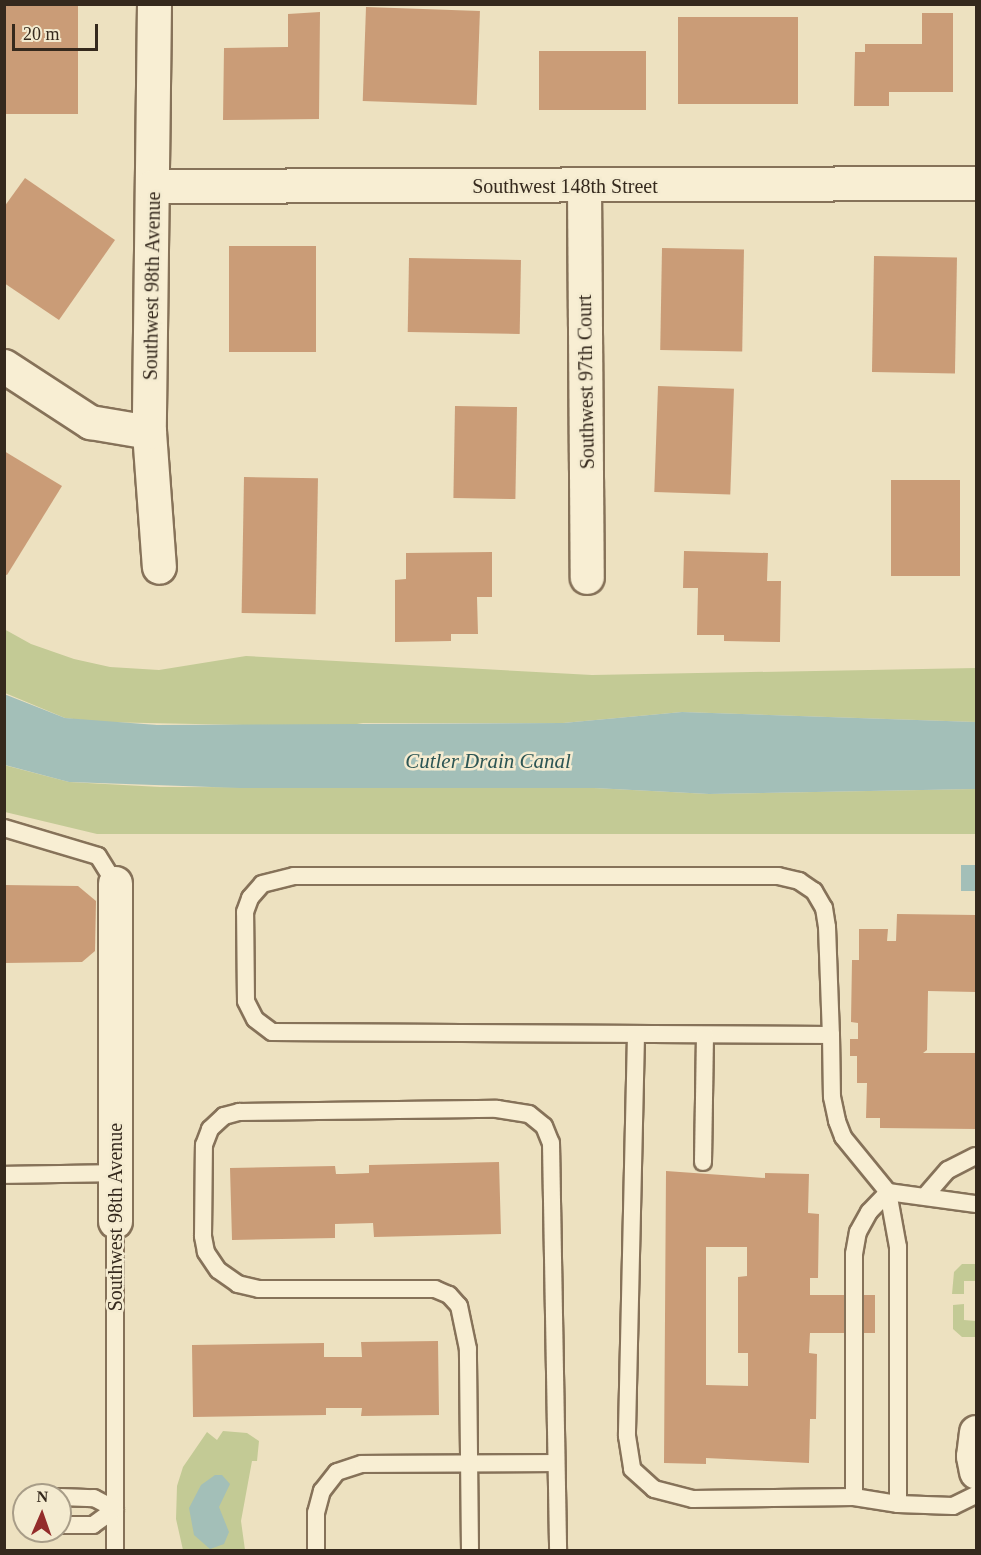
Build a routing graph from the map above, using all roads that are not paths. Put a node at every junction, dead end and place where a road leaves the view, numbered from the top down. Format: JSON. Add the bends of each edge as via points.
{"nodes":[{"id":1,"x":154,"y":4,"type":"edge"},
{"id":2,"x":976,"y":183,"type":"edge"},
{"id":3,"x":153,"y":186,"type":"junction"},
{"id":4,"x":584,"y":187,"type":"junction"},
{"id":5,"x":4,"y":366,"type":"edge"},
{"id":6,"x":149,"y":432,"type":"junction"},
{"id":7,"x":159,"y":567,"type":"dead end"},
{"id":8,"x":587,"y":577,"type":"dead end"},
{"id":9,"x":4,"y":828,"type":"edge"},
{"id":10,"x":115,"y":883,"type":"joint"},
{"id":11,"x":636,"y":1035,"type":"junction"},
{"id":12,"x":705,"y":1035,"type":"junction"},
{"id":13,"x":831,"y":1035,"type":"junction"},
{"id":14,"x":976,"y":1156,"type":"edge"},
{"id":15,"x":704,"y":1162,"type":"dead end"},
{"id":16,"x":115,"y":1173,"type":"junction"},
{"id":17,"x":4,"y":1175,"type":"edge"},
{"id":18,"x":888,"y":1192,"type":"junction"},
{"id":19,"x":926,"y":1195,"type":"junction"},
{"id":20,"x":976,"y":1203,"type":"edge"},
{"id":21,"x":115,"y":1221,"type":"joint"},
{"id":22,"x":976,"y":1432,"type":"edge"},
{"id":23,"x":468,"y":1463,"type":"junction"},
{"id":24,"x":555,"y":1463,"type":"junction"},
{"id":25,"x":976,"y":1472,"type":"edge"},
{"id":26,"x":976,"y":1495,"type":"edge"},
{"id":27,"x":72,"y":1497,"type":"edge"},
{"id":28,"x":854,"y":1497,"type":"junction"},
{"id":29,"x":898,"y":1504,"type":"junction"},
{"id":30,"x":115,"y":1509,"type":"junction"},
{"id":31,"x":72,"y":1525,"type":"edge"},
{"id":32,"x":115,"y":1551,"type":"edge"},
{"id":33,"x":316,"y":1551,"type":"edge"},
{"id":34,"x":470,"y":1551,"type":"edge"},
{"id":35,"x":558,"y":1551,"type":"edge"}],
"edges":[{"from":1,"to":3,"type":"street","name":"Southwest 98th Avenue"},
{"from":2,"to":4,"type":"street","name":"Southwest 148th Street"},
{"from":3,"to":4,"type":"street","name":"Southwest 148th Street"},
{"from":3,"to":6,"type":"street","name":"Southwest 98th Avenue"},
{"from":4,"to":8,"type":"street","name":"Southwest 97th Court"},
{"from":5,"to":6,"type":"street","via":[[90,422]]},
{"from":6,"to":7,"type":"street","name":"Southwest 98th Avenue"},
{"from":9,"to":10,"type":"lane","via":[[98,856]]},
{"from":10,"to":16,"type":"street","name":"Southwest 98th Avenue"},
{"from":11,"to":12,"type":"lane"},
{"from":11,"to":13,"type":"lane","via":[[272,1032],[255,1019],[246,1001],[245,912],[262,884],[294,876],[778,876],[799,881],[814,891],[824,908]]},
{"from":11,"to":28,"type":"lane","via":[[627,1436],[632,1469],[654,1489],[693,1499]]},
{"from":12,"to":13,"type":"lane"},
{"from":12,"to":15,"type":"lane"},
{"from":13,"to":18,"type":"lane","via":[[832,1097],[840,1129]]},
{"from":14,"to":19,"type":"lane","via":[[948,1170]]},
{"from":16,"to":17,"type":"lane"},
{"from":16,"to":21,"type":"street","name":"Southwest 98th Avenue"},
{"from":18,"to":19,"type":"lane"},
{"from":18,"to":28,"type":"lane","via":[[869,1212],[858,1232],[854,1254]]},
{"from":18,"to":29,"type":"lane","via":[[898,1247]]},
{"from":19,"to":20,"type":"lane"},
{"from":21,"to":30,"type":"lane","name":"Southwest 98th Avenue"},
{"from":22,"to":25,"type":"street"},
{"from":23,"to":24,"type":"lane"},
{"from":23,"to":24,"type":"lane","via":[[465,1324],[459,1306],[449,1295],[435,1289],[259,1289],[238,1284],[218,1270],[206,1252],[203,1236],[204,1145],[210,1129],[224,1116],[239,1112],[497,1109],[529,1114],[544,1126],[551,1143]]},
{"from":23,"to":33,"type":"lane","via":[[362,1464],[337,1472],[322,1491],[316,1513]]},
{"from":23,"to":34,"type":"lane"},
{"from":24,"to":35,"type":"lane"},
{"from":26,"to":29,"type":"lane","via":[[953,1506]]},
{"from":27,"to":30,"type":"lane","via":[[94,1498]]},
{"from":28,"to":29,"type":"lane"},
{"from":30,"to":31,"type":"lane","via":[[93,1525]]},
{"from":30,"to":32,"type":"lane","name":"Southwest 98th Avenue"}]}
